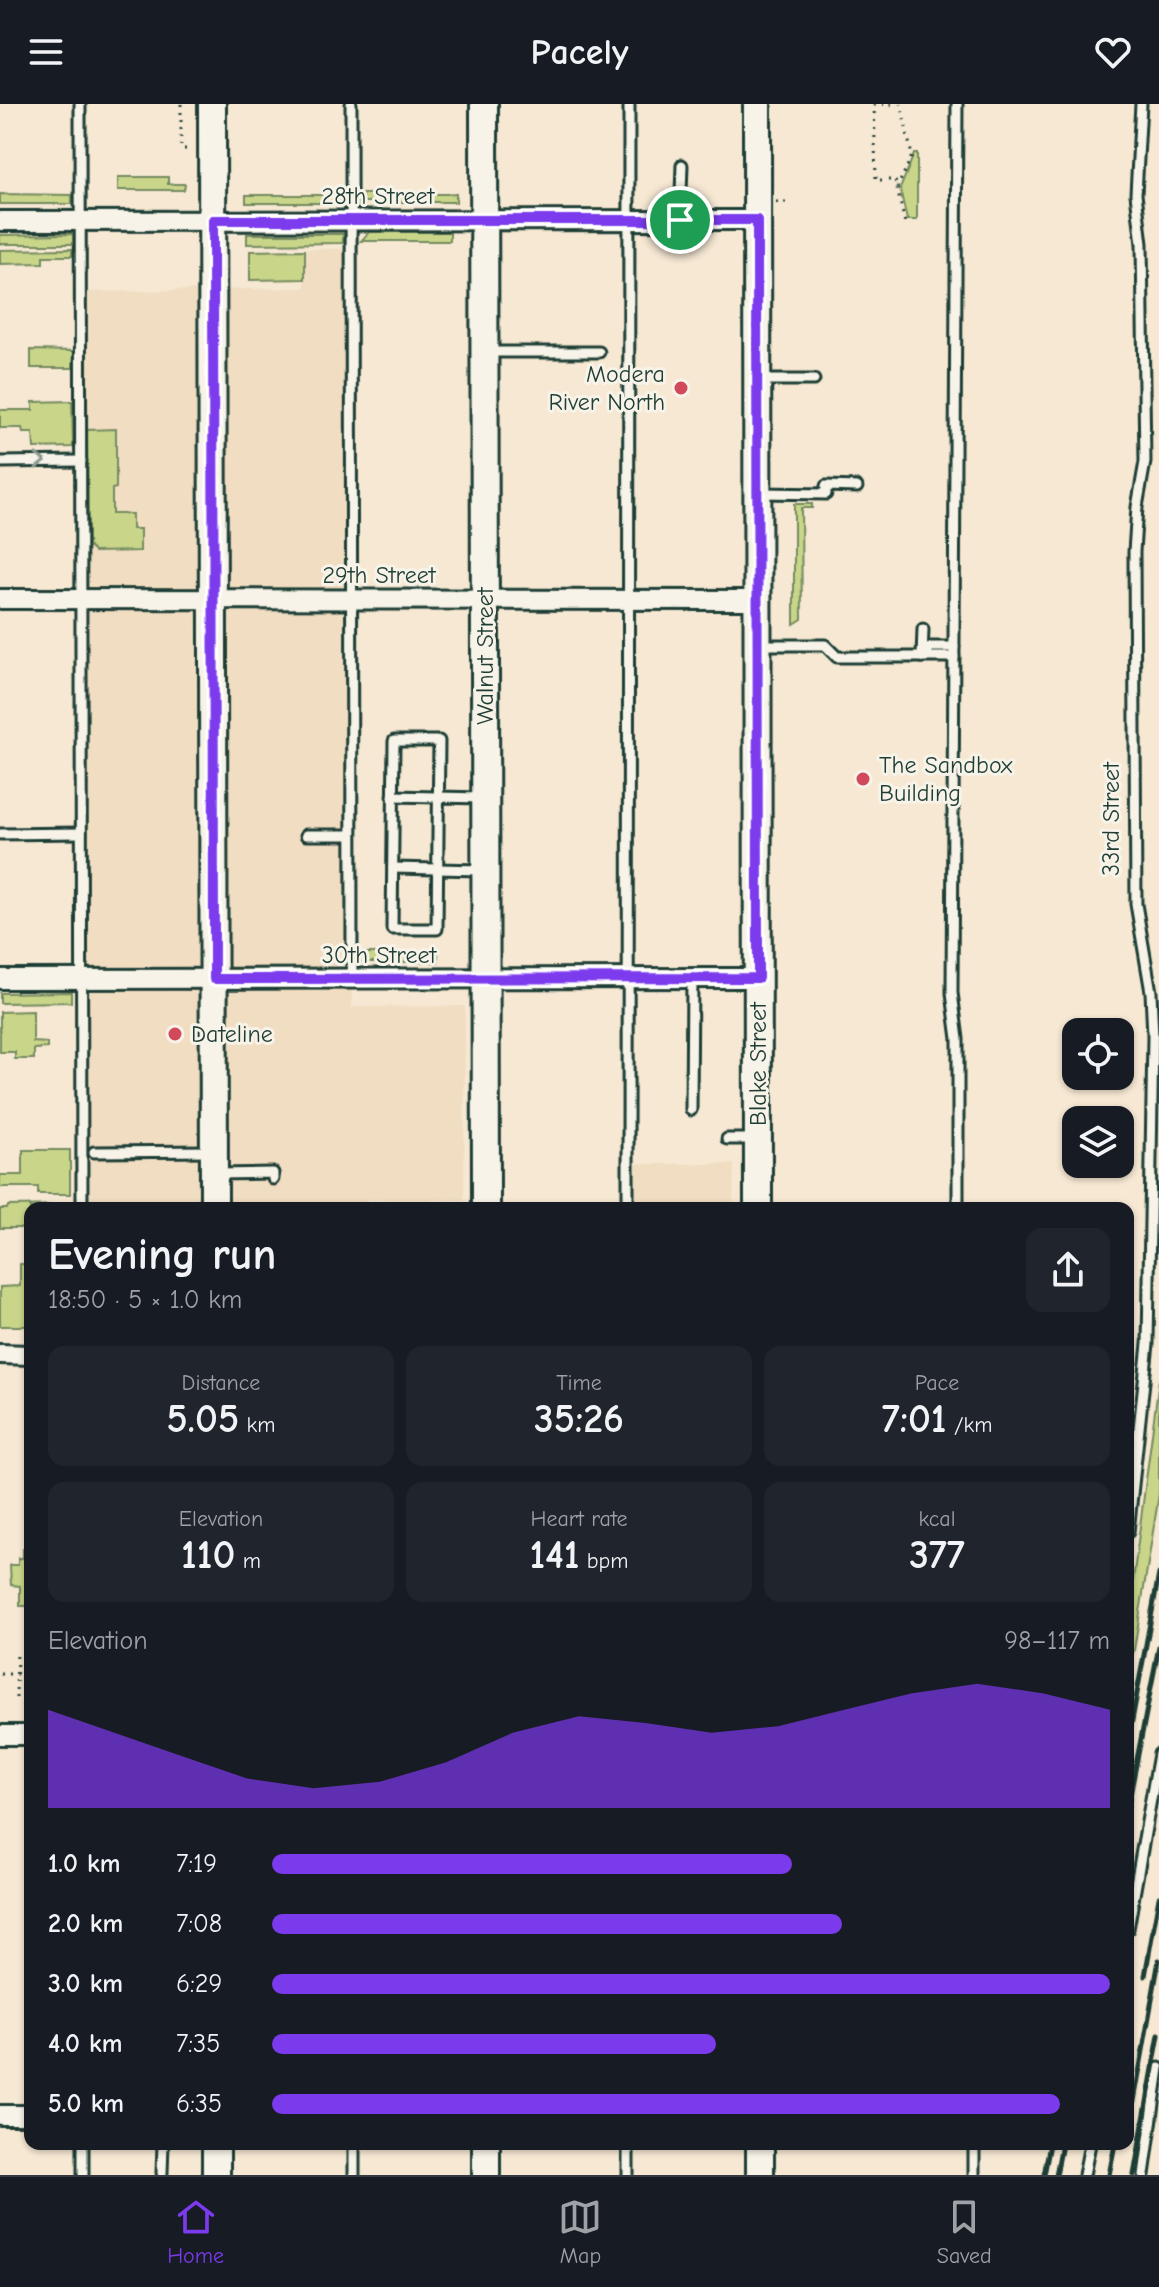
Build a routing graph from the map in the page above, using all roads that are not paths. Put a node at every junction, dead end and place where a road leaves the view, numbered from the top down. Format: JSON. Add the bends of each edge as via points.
{"nodes":[{"id":1,"x":80,"y":104,"type":"edge"},
{"id":2,"x":212,"y":104,"type":"edge"},
{"id":3,"x":351,"y":104,"type":"edge"},
{"id":4,"x":484,"y":104,"type":"edge"},
{"id":5,"x":629,"y":104,"type":"edge"},
{"id":6,"x":757,"y":104,"type":"edge"},
{"id":7,"x":957,"y":104,"type":"edge"},
{"id":8,"x":1141,"y":104,"type":"edge"},
{"id":9,"x":682,"y":165,"type":"dead end"},
{"id":10,"x":213,"y":220,"type":"junction"},
{"id":11,"x":351,"y":220,"type":"junction"},
{"id":12,"x":485,"y":220,"type":"junction"},
{"id":13,"x":629,"y":220,"type":"junction"},
{"id":14,"x":680,"y":220,"type":"junction"},
{"id":15,"x":757,"y":220,"type":"junction"},
{"id":16,"x":0,"y":221,"type":"edge"},
{"id":17,"x":80,"y":221,"type":"junction"},
{"id":18,"x":485,"y":352,"type":"junction"},
{"id":19,"x":599,"y":352,"type":"dead end"},
{"id":20,"x":757,"y":380,"type":"junction"},
{"id":21,"x":814,"y":380,"type":"dead end"},
{"id":22,"x":81,"y":461,"type":"junction"},
{"id":23,"x":0,"y":462,"type":"edge"},
{"id":24,"x":857,"y":487,"type":"dead end"},
{"id":25,"x":757,"y":493,"type":"junction"},
{"id":26,"x":0,"y":599,"type":"edge"},
{"id":27,"x":81,"y":599,"type":"junction"},
{"id":28,"x":213,"y":599,"type":"junction"},
{"id":29,"x":351,"y":599,"type":"junction"},
{"id":30,"x":485,"y":599,"type":"junction"},
{"id":31,"x":629,"y":600,"type":"junction"},
{"id":32,"x":757,"y":600,"type":"junction"},
{"id":33,"x":923,"y":629,"type":"dead end"},
{"id":34,"x":758,"y":645,"type":"junction"},
{"id":35,"x":954,"y":652,"type":"junction"},
{"id":36,"x":922,"y":657,"type":"junction"},
{"id":37,"x":393,"y":796,"type":"junction"},
{"id":38,"x":438,"y":797,"type":"junction"},
{"id":39,"x":485,"y":798,"type":"junction"},
{"id":40,"x":81,"y":833,"type":"junction"},
{"id":41,"x":0,"y":834,"type":"edge"},
{"id":42,"x":306,"y":835,"type":"dead end"},
{"id":43,"x":351,"y":835,"type":"junction"},
{"id":44,"x":393,"y":868,"type":"junction"},
{"id":45,"x":437,"y":869,"type":"junction"},
{"id":46,"x":485,"y":870,"type":"junction"},
{"id":47,"x":485,"y":978,"type":"junction"},
{"id":48,"x":692,"y":978,"type":"junction"},
{"id":49,"x":758,"y":978,"type":"junction"},
{"id":50,"x":0,"y":979,"type":"edge"},
{"id":51,"x":81,"y":979,"type":"junction"},
{"id":52,"x":214,"y":979,"type":"junction"},
{"id":53,"x":352,"y":979,"type":"junction"},
{"id":54,"x":629,"y":979,"type":"junction"},
{"id":55,"x":691,"y":1110,"type":"dead end"},
{"id":56,"x":727,"y":1139,"type":"dead end"},
{"id":57,"x":758,"y":1139,"type":"junction"},
{"id":58,"x":94,"y":1152,"type":"dead end"},
{"id":59,"x":214,"y":1163,"type":"junction"},
{"id":60,"x":273,"y":1179,"type":"dead end"},
{"id":61,"x":82,"y":1202,"type":"edge"},
{"id":62,"x":214,"y":1202,"type":"edge"},
{"id":63,"x":486,"y":1202,"type":"edge"},
{"id":64,"x":628,"y":1202,"type":"edge"},
{"id":65,"x":758,"y":1202,"type":"edge"},
{"id":66,"x":958,"y":1202,"type":"edge"},
{"id":67,"x":0,"y":1354,"type":"edge"},
{"id":68,"x":24,"y":1355,"type":"edge"},
{"id":69,"x":1134,"y":1476,"type":"edge"},
{"id":70,"x":0,"y":1735,"type":"edge"},
{"id":71,"x":24,"y":1735,"type":"edge"},
{"id":72,"x":1159,"y":1754,"type":"edge"},
{"id":73,"x":1134,"y":1895,"type":"edge"},
{"id":74,"x":1159,"y":2068,"type":"edge"},
{"id":75,"x":0,"y":2115,"type":"edge"},
{"id":76,"x":24,"y":2115,"type":"edge"},
{"id":77,"x":83,"y":2150,"type":"edge"},
{"id":78,"x":163,"y":2150,"type":"edge"},
{"id":79,"x":216,"y":2150,"type":"edge"},
{"id":80,"x":354,"y":2150,"type":"edge"},
{"id":81,"x":486,"y":2150,"type":"edge"},
{"id":82,"x":628,"y":2150,"type":"edge"},
{"id":83,"x":760,"y":2150,"type":"edge"},
{"id":84,"x":974,"y":2150,"type":"edge"},
{"id":85,"x":1089,"y":2150,"type":"edge"},
{"id":86,"x":162,"y":2173,"type":"dead end"},
{"id":87,"x":83,"y":2175,"type":"edge"},
{"id":88,"x":216,"y":2175,"type":"edge"},
{"id":89,"x":354,"y":2175,"type":"edge"},
{"id":90,"x":486,"y":2175,"type":"edge"},
{"id":91,"x":628,"y":2175,"type":"edge"},
{"id":92,"x":760,"y":2175,"type":"edge"},
{"id":93,"x":974,"y":2175,"type":"edge"},
{"id":94,"x":1084,"y":2175,"type":"edge"},
{"id":95,"x":1144,"y":2175,"type":"edge"}],
"edges":[{"from":1,"to":17,"type":"lane"},
{"from":2,"to":10,"type":"street"},
{"from":3,"to":11,"type":"lane"},
{"from":4,"to":12,"type":"street","name":"Walnut Street"},
{"from":5,"to":13,"type":"lane"},
{"from":6,"to":15,"type":"street","name":"Blake Street"},
{"from":7,"to":35,"type":"lane"},
{"from":8,"to":69,"type":"lane","name":"33rd Street","via":[[1136,194],[1142,244],[1145,462],[1134,552],[1136,904],[1153,1036],[1148,1344]]},
{"from":9,"to":14,"type":"lane"},
{"from":10,"to":11,"type":"street","name":"28th Street"},
{"from":10,"to":17,"type":"street","name":"28th Street"},
{"from":10,"to":28,"type":"street"},
{"from":11,"to":12,"type":"street","name":"28th Street"},
{"from":11,"to":29,"type":"lane"},
{"from":12,"to":13,"type":"street","name":"28th Street"},
{"from":12,"to":18,"type":"street","name":"Walnut Street"},
{"from":13,"to":14,"type":"street","name":"28th Street"},
{"from":13,"to":31,"type":"lane"},
{"from":14,"to":15,"type":"street","name":"28th Street"},
{"from":15,"to":20,"type":"street","name":"Blake Street"},
{"from":16,"to":17,"type":"street","name":"28th Street"},
{"from":17,"to":22,"type":"lane"},
{"from":18,"to":19,"type":"lane"},
{"from":18,"to":30,"type":"street","name":"Walnut Street"},
{"from":20,"to":21,"type":"lane"},
{"from":20,"to":25,"type":"street","name":"Blake Street"},
{"from":23,"to":22,"type":"lane","one_way":true},
{"from":22,"to":27,"type":"lane"},
{"from":24,"to":25,"type":"lane","via":[[826,486],[826,494]]},
{"from":25,"to":32,"type":"street","name":"Blake Street"},
{"from":26,"to":27,"type":"street","name":"29th Street"},
{"from":27,"to":28,"type":"street","name":"29th Street"},
{"from":27,"to":40,"type":"lane"},
{"from":28,"to":29,"type":"street","name":"29th Street"},
{"from":28,"to":52,"type":"street"},
{"from":29,"to":30,"type":"street","name":"29th Street"},
{"from":29,"to":43,"type":"lane"},
{"from":30,"to":31,"type":"street","name":"29th Street"},
{"from":30,"to":39,"type":"street","name":"Walnut Street"},
{"from":31,"to":32,"type":"street","name":"29th Street"},
{"from":31,"to":54,"type":"lane"},
{"from":32,"to":34,"type":"street","name":"Blake Street"},
{"from":33,"to":36,"type":"lane"},
{"from":34,"to":36,"type":"lane","via":[[825,645],[837,657]]},
{"from":34,"to":49,"type":"street","name":"Blake Street"},
{"from":35,"to":36,"type":"lane","via":[[931,647]]},
{"from":35,"to":66,"type":"lane","via":[[952,993],[958,1039]]},
{"from":37,"to":38,"type":"lane"},
{"from":37,"to":38,"type":"lane","via":[[394,741],[439,741]]},
{"from":37,"to":44,"type":"lane"},
{"from":38,"to":39,"type":"lane"},
{"from":38,"to":45,"type":"lane"},
{"from":39,"to":46,"type":"street","name":"Walnut Street"},
{"from":40,"to":41,"type":"lane"},
{"from":40,"to":51,"type":"lane"},
{"from":42,"to":43,"type":"lane"},
{"from":43,"to":53,"type":"lane"},
{"from":44,"to":45,"type":"lane"},
{"from":44,"to":45,"type":"lane","via":[[392,929],[437,929]]},
{"from":45,"to":46,"type":"lane"},
{"from":46,"to":47,"type":"street","name":"Walnut Street"},
{"from":47,"to":53,"type":"street","name":"30th Street"},
{"from":47,"to":54,"type":"street","name":"30th Street"},
{"from":47,"to":63,"type":"street","name":"Walnut Street"},
{"from":48,"to":49,"type":"street","name":"30th Street"},
{"from":48,"to":54,"type":"street","name":"30th Street"},
{"from":48,"to":55,"type":"lane"},
{"from":49,"to":57,"type":"street","name":"Blake Street"},
{"from":50,"to":51,"type":"street","name":"30th Street"},
{"from":51,"to":52,"type":"street","name":"30th Street"},
{"from":51,"to":61,"type":"lane"},
{"from":52,"to":53,"type":"street","name":"30th Street"},
{"from":52,"to":59,"type":"street"},
{"from":54,"to":64,"type":"lane"},
{"from":56,"to":57,"type":"lane"},
{"from":57,"to":65,"type":"street","name":"Blake Street"},
{"from":58,"to":59,"type":"lane"},
{"from":59,"to":60,"type":"lane","via":[[273,1173]]},
{"from":59,"to":62,"type":"street"},
{"from":67,"to":68,"type":"street"},
{"from":70,"to":71,"type":"street"},
{"from":72,"to":73,"type":"lane"},
{"from":74,"to":95,"type":"lane"},
{"from":75,"to":76,"type":"street"},
{"from":77,"to":87,"type":"lane"},
{"from":78,"to":86,"type":"lane"},
{"from":79,"to":88,"type":"street"},
{"from":80,"to":89,"type":"lane"},
{"from":81,"to":90,"type":"street"},
{"from":82,"to":91,"type":"lane"},
{"from":83,"to":92,"type":"street"},
{"from":84,"to":93,"type":"lane"},
{"from":85,"to":94,"type":"lane"}]}
